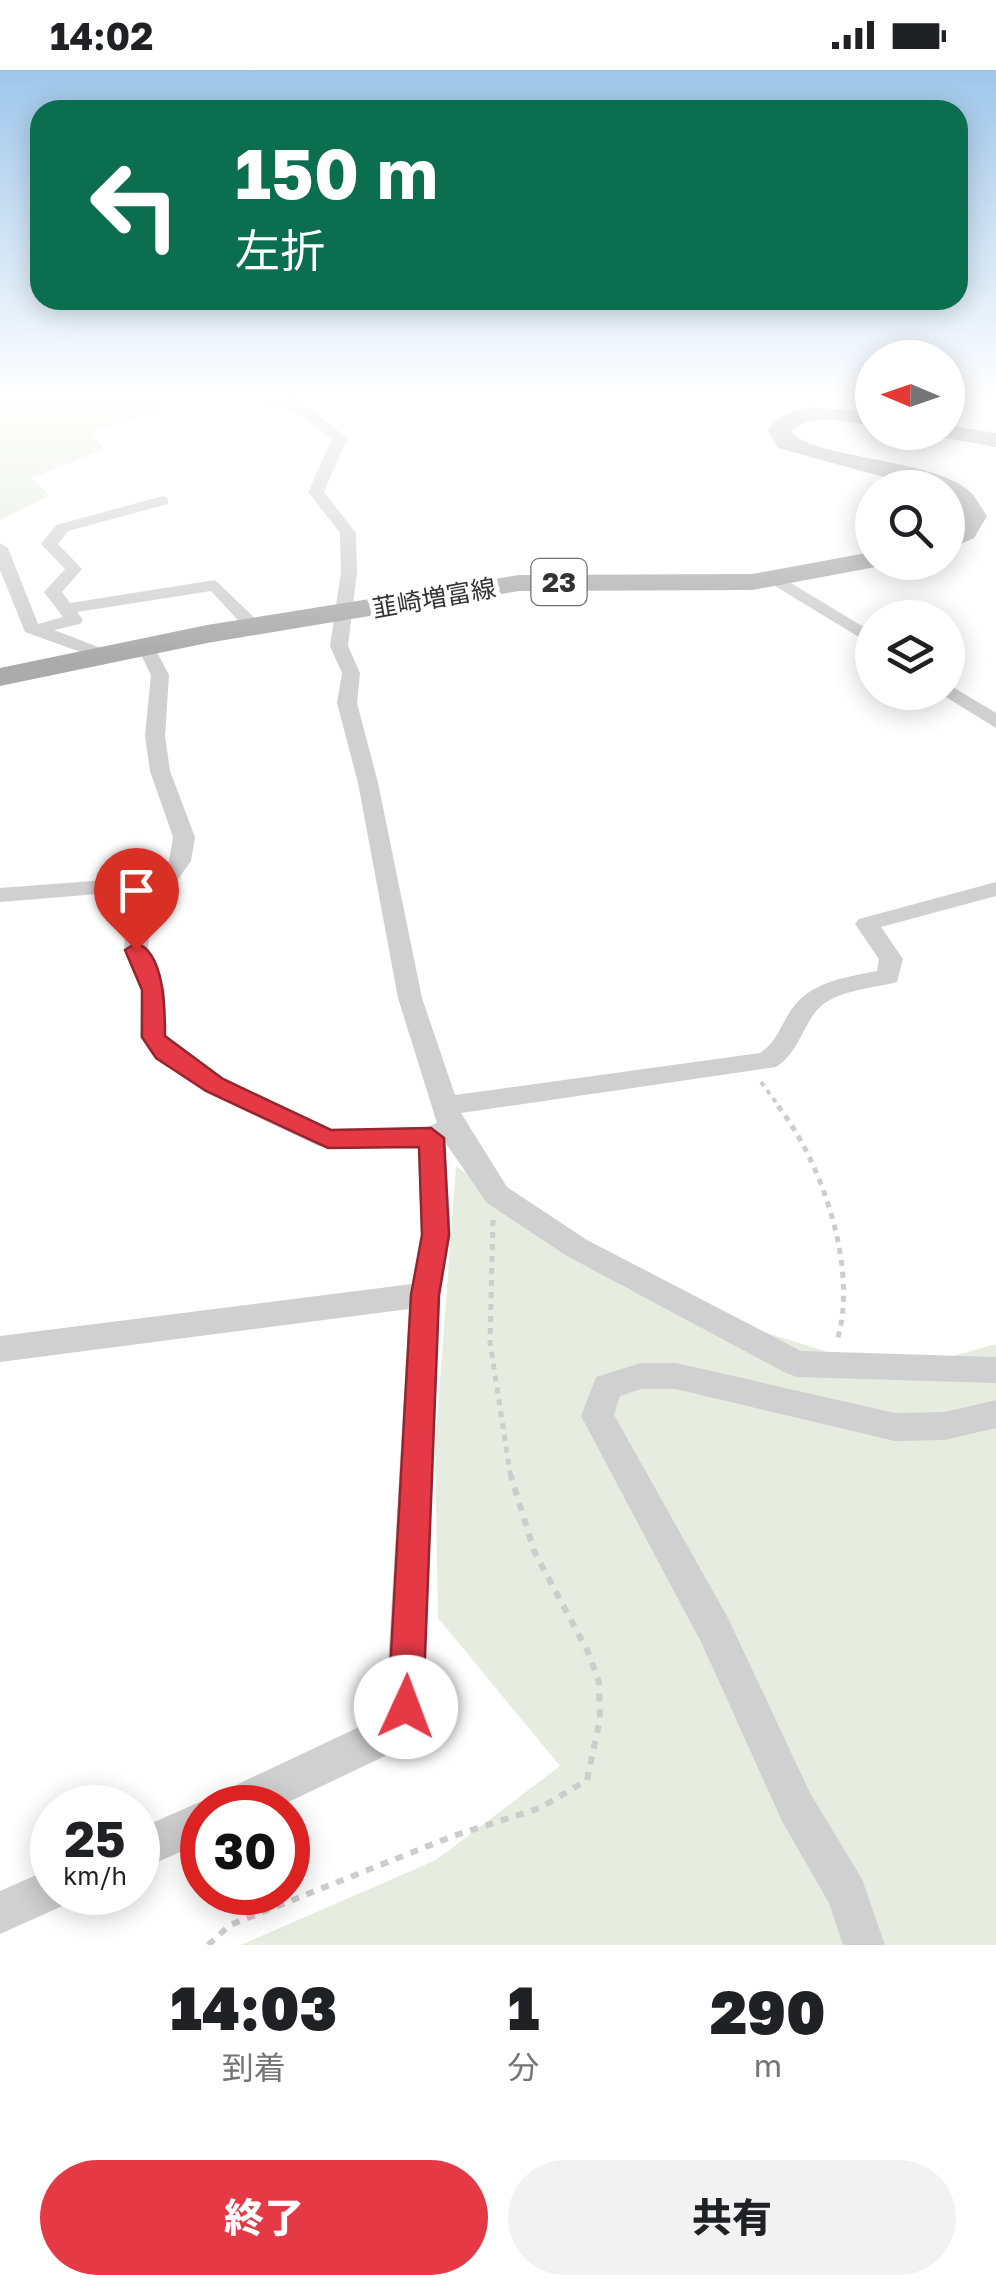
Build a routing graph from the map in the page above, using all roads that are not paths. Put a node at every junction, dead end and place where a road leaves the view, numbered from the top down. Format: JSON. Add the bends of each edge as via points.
{"nodes":[{"id":1,"x":320,"y":484,"type":"edge"},
{"id":2,"x":164,"y":501,"type":"dead end"},
{"id":3,"x":965,"y":503,"type":"edge"},
{"id":4,"x":965,"y":531,"type":"edge"},
{"id":5,"x":0,"y":548,"type":"edge"},
{"id":6,"x":855,"y":564,"type":"edge"},
{"id":7,"x":776,"y":580,"type":"junction"},
{"id":8,"x":8,"y":596,"type":"edge"},
{"id":9,"x":66,"y":609,"type":"junction"},
{"id":10,"x":344,"y":613,"type":"junction"},
{"id":11,"x":254,"y":627,"type":"junction"},
{"id":12,"x":855,"y":629,"type":"edge"},
{"id":13,"x":34,"y":630,"type":"junction"},
{"id":14,"x":145,"y":645,"type":"junction"},
{"id":15,"x":100,"y":654,"type":"junction"},
{"id":16,"x":0,"y":677,"type":"edge"},
{"id":17,"x":965,"y":701,"type":"edge"},
{"id":18,"x":996,"y":722,"type":"edge"},
{"id":19,"x":167,"y":882,"type":"junction"},
{"id":20,"x":996,"y":889,"type":"edge"},
{"id":21,"x":0,"y":894,"type":"edge"},
{"id":22,"x":443,"y":1124,"type":"junction"},
{"id":23,"x":425,"y":1295,"type":"junction"},
{"id":24,"x":0,"y":1350,"type":"edge"},
{"id":25,"x":996,"y":1370,"type":"edge"},
{"id":26,"x":996,"y":1414,"type":"edge"},
{"id":27,"x":280,"y":1785,"type":"edge"},
{"id":28,"x":30,"y":1899,"type":"edge"},
{"id":29,"x":0,"y":1913,"type":"edge"},
{"id":30,"x":864,"y":1945,"type":"edge"}],
"edges":[{"from":1,"to":10,"type":"street","via":[[316,492],[348,533]]},
{"from":2,"to":9,"type":"street","via":[[62,528],[49,544],[74,568],[53,592]]},
{"from":3,"to":4,"type":"main road","via":[[974,516]]},
{"from":5,"to":8,"type":"street"},
{"from":6,"to":7,"type":"main road","name":"韮崎増富線","number":"23"},
{"from":7,"to":10,"type":"main road","name":"韮崎増富線","number":"23","via":[[520,583]]},
{"from":7,"to":12,"type":"street"},
{"from":8,"to":13,"type":"street"},
{"from":9,"to":11,"type":"street","via":[[216,585]]},
{"from":9,"to":13,"type":"street","via":[[74,620]]},
{"from":10,"to":11,"type":"main road","name":"韮崎増富線","number":"23"},
{"from":10,"to":22,"type":"street","via":[[339,646],[351,672],[348,703],[401,964]]},
{"from":11,"to":14,"type":"main road","name":"韮崎増富線","number":"23"},
{"from":13,"to":15,"type":"street"},
{"from":14,"to":15,"type":"main road","name":"韮崎増富線","number":"23"},
{"from":14,"to":19,"type":"street","via":[[160,676],[160,771],[184,837],[180,862]]},
{"from":15,"to":16,"type":"main road","name":"韮崎増富線","number":"23"},
{"from":17,"to":18,"type":"street"},
{"from":19,"to":21,"type":"street"},
{"from":19,"to":22,"type":"street","via":[[137,934],[136,950],[153,990],[153,1037],[165,1052],[214,1085],[328,1139]]},
{"from":20,"to":22,"type":"street","via":[[867,924],[891,959],[888,976],[820,994],[785,1050],[766,1061]]},
{"from":22,"to":23,"type":"street"},
{"from":22,"to":25,"type":"street","via":[[497,1195],[589,1254],[797,1364]]},
{"from":23,"to":24,"type":"street"},
{"from":23,"to":27,"type":"street","via":[[406,1707],[371,1742]]},
{"from":26,"to":30,"type":"street","via":[[945,1426],[896,1427],[676,1376],[641,1376],[607,1387],[597,1416],[715,1632],[796,1807],[848,1894]]},
{"from":28,"to":29,"type":"street"}]}
